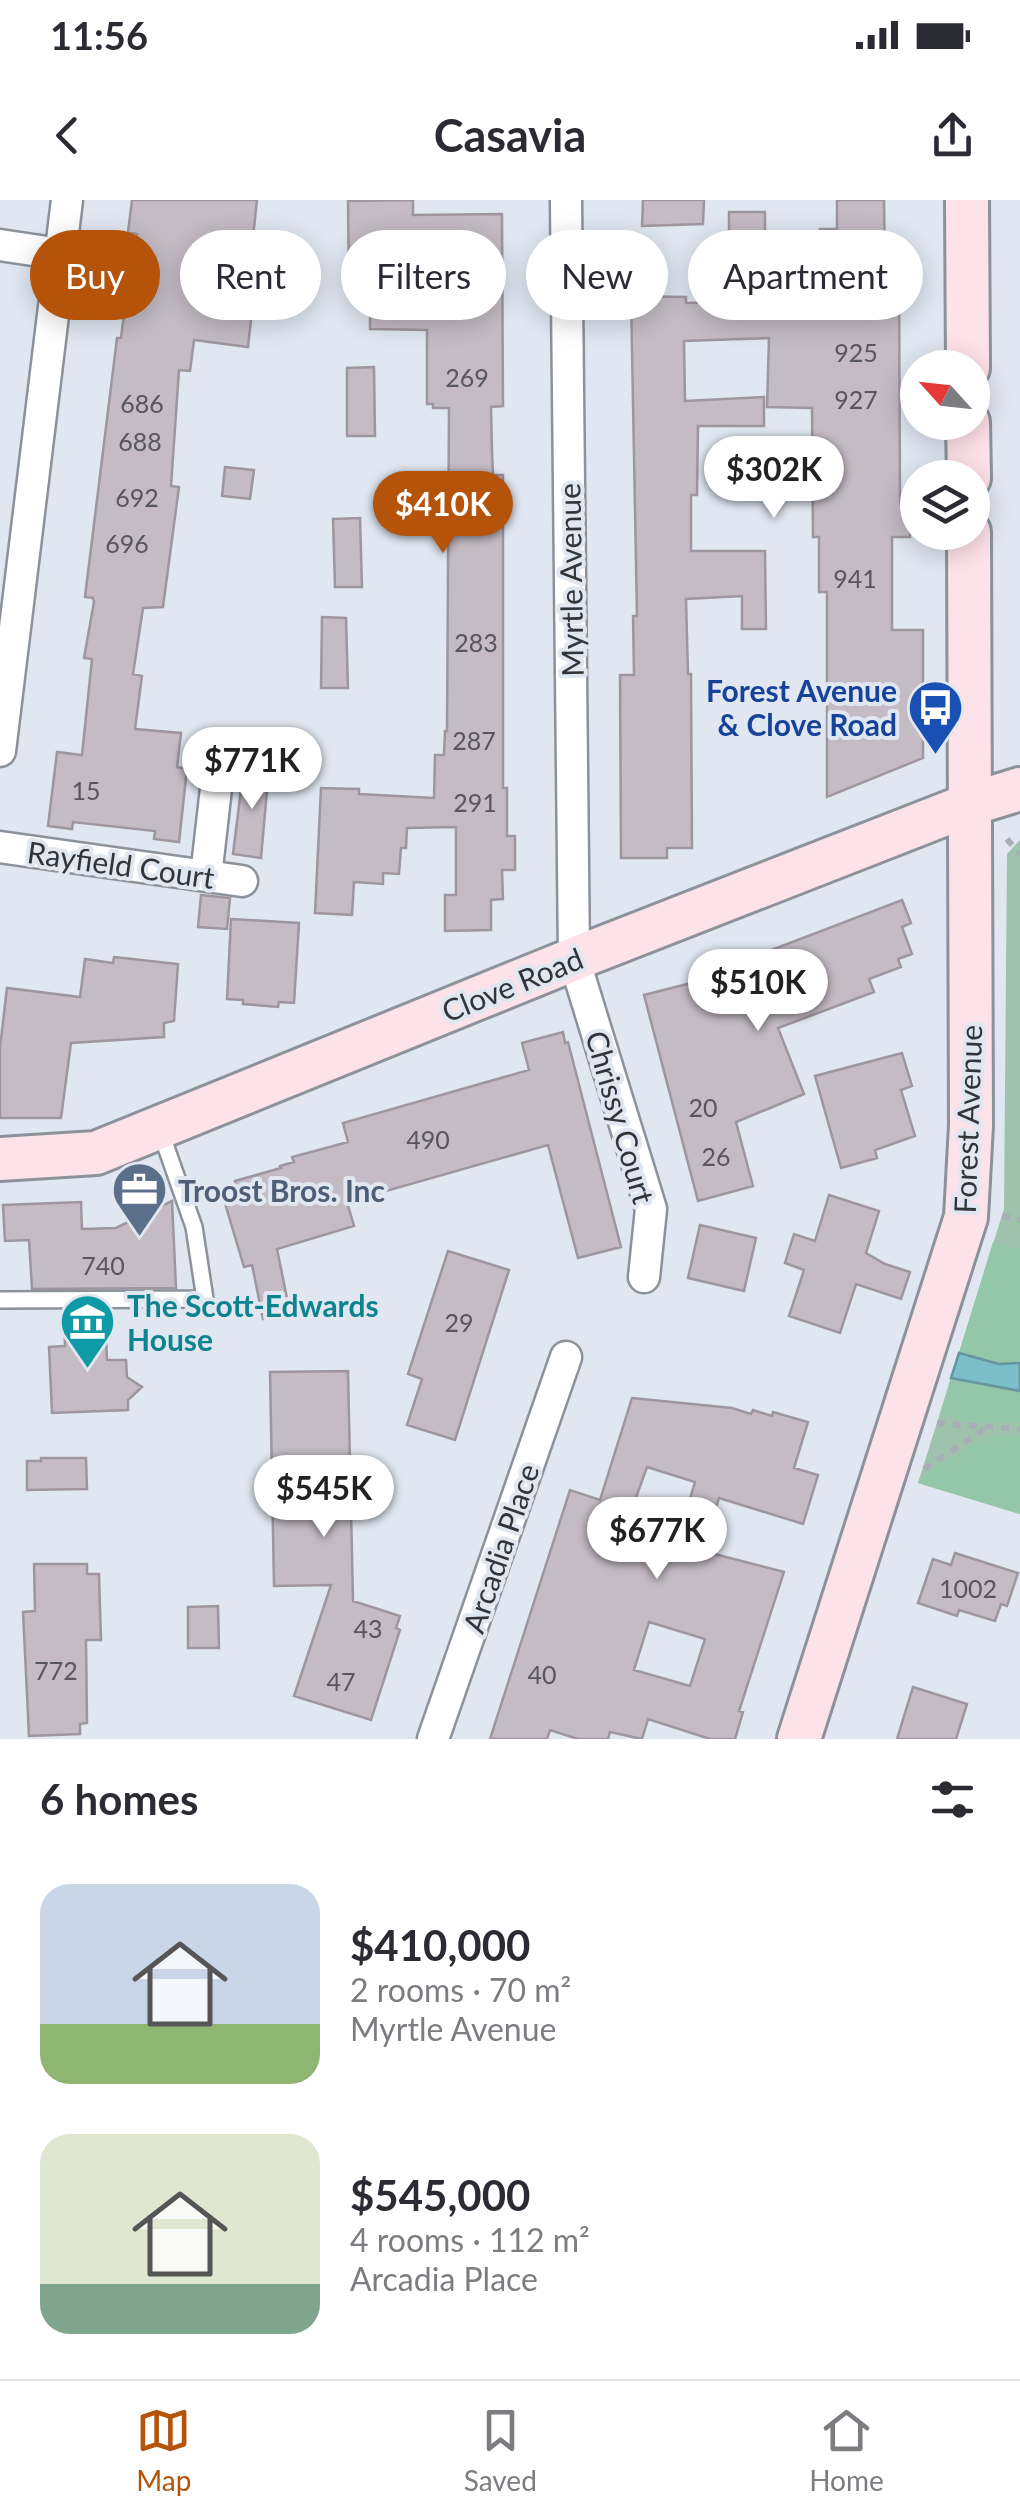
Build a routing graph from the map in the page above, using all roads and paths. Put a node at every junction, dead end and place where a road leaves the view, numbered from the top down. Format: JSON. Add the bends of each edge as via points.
{"nodes":[{"id":1,"x":67,"y":200,"type":"edge"},
{"id":2,"x":566,"y":200,"type":"edge"},
{"id":3,"x":967,"y":200,"type":"edge"},
{"id":4,"x":63,"y":230,"type":"edge"},
{"id":5,"x":0,"y":245,"type":"edge"},
{"id":6,"x":30,"y":250,"type":"edge"},
{"id":7,"x":52,"y":320,"type":"edge"},
{"id":8,"x":968,"y":350,"type":"edge"},
{"id":9,"x":969,"y":550,"type":"edge"},
{"id":10,"x":0,"y":750,"type":"edge"},
{"id":11,"x":218,"y":771,"type":"dead end"},
{"id":12,"x":1020,"y":789,"type":"edge"},
{"id":13,"x":970,"y":804,"type":"junction"},
{"id":14,"x":1006,"y":838,"type":"dead end"},
{"id":15,"x":0,"y":847,"type":"edge"},
{"id":16,"x":1020,"y":854,"type":"edge"},
{"id":17,"x":206,"y":876,"type":"junction"},
{"id":18,"x":242,"y":881,"type":"dead end"},
{"id":19,"x":574,"y":959,"type":"junction"},
{"id":20,"x":159,"y":1127,"type":"junction"},
{"id":21,"x":0,"y":1159,"type":"edge"},
{"id":22,"x":998,"y":1215,"type":"dead end"},
{"id":23,"x":1020,"y":1220,"type":"edge"},
{"id":24,"x":644,"y":1277,"type":"dead end"},
{"id":25,"x":0,"y":1300,"type":"edge"},
{"id":26,"x":566,"y":1357,"type":"dead end"},
{"id":27,"x":934,"y":1422,"type":"dead end"},
{"id":28,"x":986,"y":1428,"type":"junction"},
{"id":29,"x":1020,"y":1429,"type":"edge"},
{"id":30,"x":917,"y":1473,"type":"dead end"},
{"id":31,"x":434,"y":1739,"type":"edge"},
{"id":32,"x":799,"y":1739,"type":"edge"}],
"edges":[{"from":1,"to":4,"type":"street"},
{"from":2,"to":19,"type":"street","name":"Myrtle Avenue"},
{"from":3,"to":8,"type":"main road"},
{"from":5,"to":6,"type":"street"},
{"from":7,"to":10,"type":"street"},
{"from":9,"to":13,"type":"main road","name":"Forest Avenue"},
{"from":11,"to":17,"type":"street"},
{"from":12,"to":13,"type":"main road","name":"Clove Road"},
{"from":13,"to":19,"type":"main road","name":"Clove Road"},
{"from":13,"to":32,"type":"main road","name":"Forest Avenue","via":[[966,1217]]},
{"from":14,"to":16,"type":"path"},
{"from":15,"to":17,"type":"street","name":"Rayfield Court"},
{"from":17,"to":18,"type":"street","name":"Rayfield Court"},
{"from":19,"to":20,"type":"main road","name":"Clove Road"},
{"from":19,"to":24,"type":"street","name":"Chrissy Court","via":[[652,1209]]},
{"from":20,"to":21,"type":"main road","name":"Clove Road","via":[[96,1153]]},
{"from":20,"to":25,"type":"lane","via":[[194,1226],[205,1299]]},
{"from":22,"to":23,"type":"path"},
{"from":26,"to":31,"type":"street","name":"Arcadia Place"},
{"from":27,"to":28,"type":"path"},
{"from":28,"to":29,"type":"path"},
{"from":28,"to":30,"type":"path"}]}
